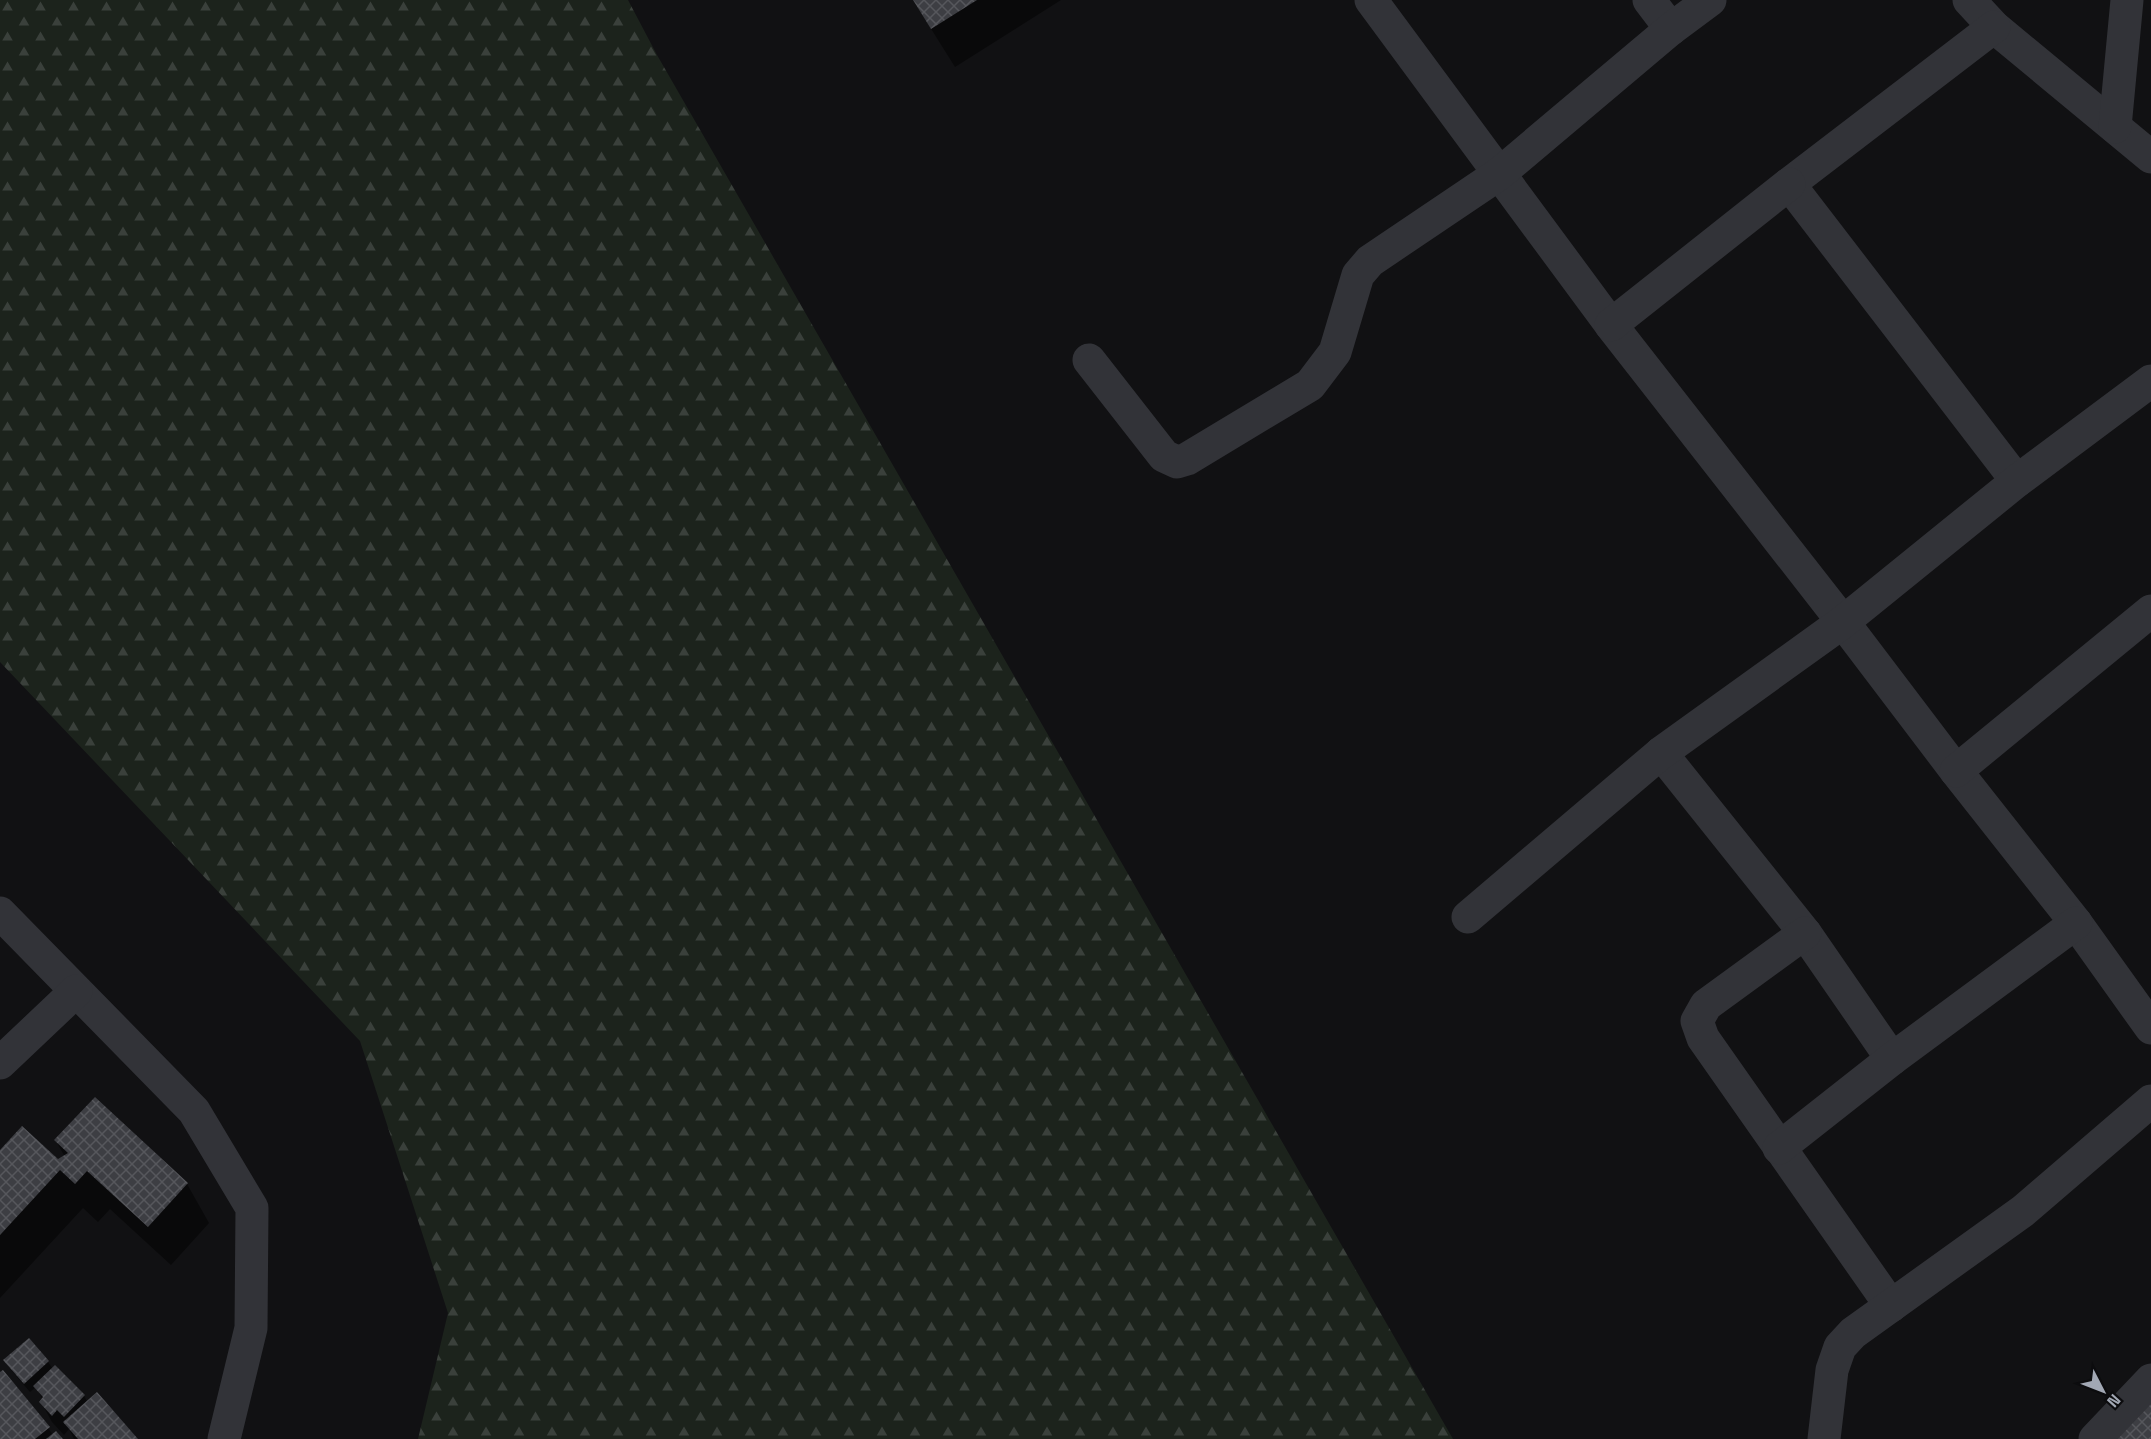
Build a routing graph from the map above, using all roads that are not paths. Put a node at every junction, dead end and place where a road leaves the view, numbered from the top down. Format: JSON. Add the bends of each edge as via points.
{"nodes":[{"id":1,"x":1371,"y":0,"type":"edge"},
{"id":2,"x":1649,"y":0,"type":"edge"},
{"id":3,"x":1710,"y":0,"type":"edge"},
{"id":4,"x":1969,"y":0,"type":"edge"},
{"id":5,"x":2127,"y":0,"type":"edge"},
{"id":6,"x":1994,"y":27,"type":"junction"},
{"id":7,"x":1671,"y":28,"type":"junction"},
{"id":8,"x":2115,"y":127,"type":"junction"},
{"id":9,"x":2151,"y":157,"type":"edge"},
{"id":10,"x":1499,"y":174,"type":"junction"},
{"id":11,"x":1789,"y":184,"type":"junction"},
{"id":12,"x":1611,"y":325,"type":"junction"},
{"id":13,"x":1089,"y":360,"type":"dead end"},
{"id":14,"x":2151,"y":381,"type":"edge"},
{"id":15,"x":2017,"y":482,"type":"junction"},
{"id":16,"x":2148,"y":621,"type":"edge"},
{"id":17,"x":1843,"y":622,"type":"junction"},
{"id":18,"x":1661,"y":753,"type":"junction"},
{"id":19,"x":1956,"y":771,"type":"junction"},
{"id":20,"x":0,"y":913,"type":"edge"},
{"id":21,"x":1468,"y":917,"type":"dead end"},
{"id":22,"x":2076,"y":923,"type":"junction"},
{"id":23,"x":1805,"y":933,"type":"junction"},
{"id":24,"x":76,"y":991,"type":"junction"},
{"id":25,"x":2151,"y":1028,"type":"edge"},
{"id":26,"x":1892,"y":1059,"type":"junction"},
{"id":27,"x":0,"y":1063,"type":"edge"},
{"id":28,"x":2151,"y":1101,"type":"edge"},
{"id":29,"x":1779,"y":1148,"type":"junction"},
{"id":30,"x":1891,"y":1306,"type":"junction"},
{"id":31,"x":2151,"y":1380,"type":"edge"},
{"id":32,"x":224,"y":1439,"type":"edge"},
{"id":33,"x":1824,"y":1439,"type":"edge"},
{"id":34,"x":2095,"y":1439,"type":"edge"}],
"edges":[{"from":1,"to":10,"type":"street"},
{"from":2,"to":7,"type":"street"},
{"from":3,"to":7,"type":"street"},
{"from":4,"to":6,"type":"street"},
{"from":5,"to":8,"type":"street"},
{"from":6,"to":8,"type":"street"},
{"from":6,"to":11,"type":"street"},
{"from":7,"to":10,"type":"street"},
{"from":8,"to":9,"type":"street"},
{"from":10,"to":12,"type":"street"},
{"from":10,"to":13,"type":"street","via":[[1371,261],[1358,275],[1335,352],[1310,385],[1187,459],[1177,462],[1164,456]]},
{"from":11,"to":12,"type":"street"},
{"from":11,"to":15,"type":"street"},
{"from":12,"to":17,"type":"street"},
{"from":14,"to":15,"type":"street"},
{"from":15,"to":17,"type":"street"},
{"from":16,"to":19,"type":"street"},
{"from":17,"to":18,"type":"street"},
{"from":17,"to":19,"type":"street"},
{"from":18,"to":21,"type":"street"},
{"from":18,"to":23,"type":"street"},
{"from":19,"to":22,"type":"street"},
{"from":20,"to":24,"type":"street"},
{"from":22,"to":25,"type":"street"},
{"from":22,"to":26,"type":"street"},
{"from":23,"to":26,"type":"street"},
{"from":23,"to":29,"type":"street","via":[[1706,1005],[1697,1021],[1703,1038]]},
{"from":24,"to":27,"type":"street"},
{"from":24,"to":32,"type":"street","via":[[194,1111],[252,1208],[251,1328]]},
{"from":26,"to":29,"type":"street"},
{"from":28,"to":30,"type":"street","via":[[2023,1211]]},
{"from":29,"to":30,"type":"street"},
{"from":30,"to":33,"type":"street","via":[[1840,1347],[1832,1370]]},
{"from":31,"to":34,"type":"street"}]}
